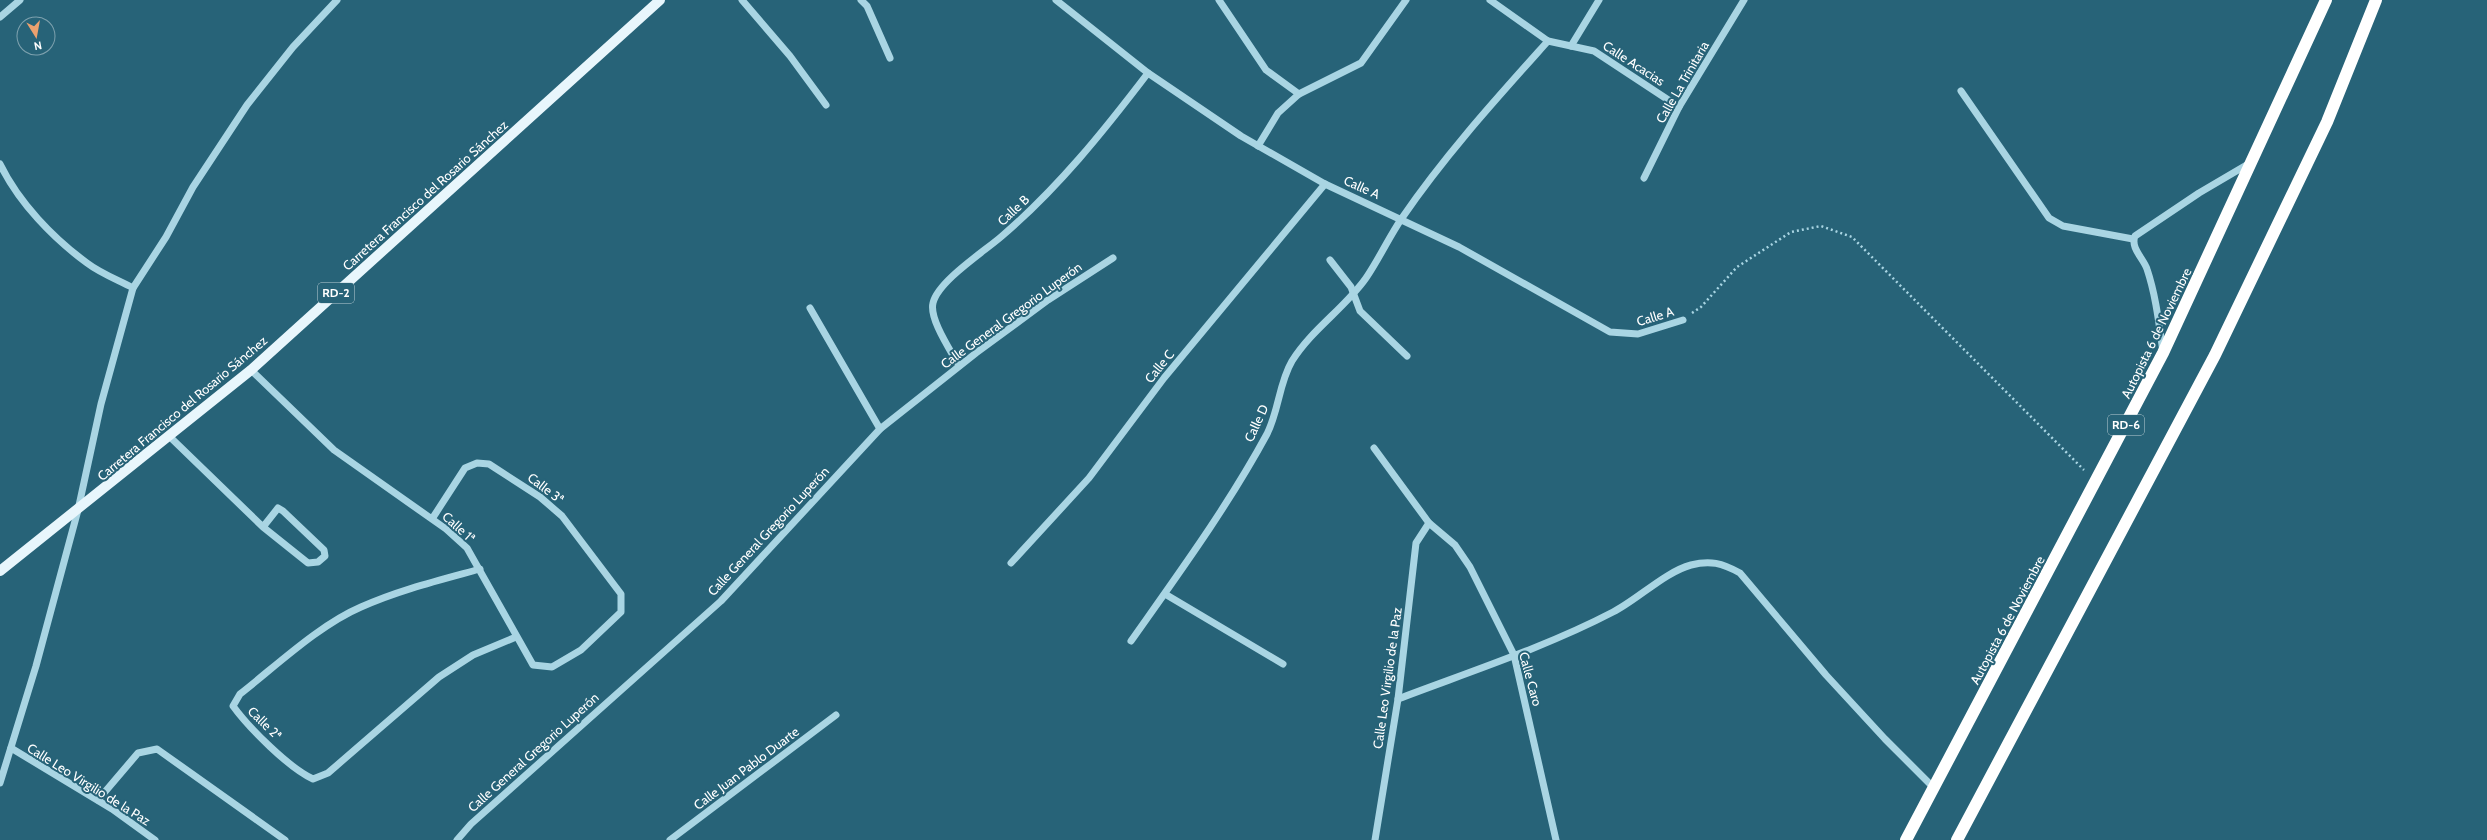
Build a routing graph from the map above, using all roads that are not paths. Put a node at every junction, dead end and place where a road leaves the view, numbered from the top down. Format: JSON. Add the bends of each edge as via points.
{"nodes":[{"id":1,"x":20,"y":0,"type":"edge"},
{"id":2,"x":337,"y":0,"type":"edge"},
{"id":3,"x":660,"y":0,"type":"edge"},
{"id":4,"x":742,"y":0,"type":"edge"},
{"id":5,"x":860,"y":0,"type":"edge"},
{"id":6,"x":1056,"y":0,"type":"edge"},
{"id":7,"x":1219,"y":0,"type":"edge"},
{"id":8,"x":1406,"y":0,"type":"edge"},
{"id":9,"x":1490,"y":0,"type":"edge"},
{"id":10,"x":1599,"y":0,"type":"edge"},
{"id":11,"x":1744,"y":0,"type":"edge"},
{"id":12,"x":2326,"y":0,"type":"edge"},
{"id":13,"x":2376,"y":0,"type":"edge"},
{"id":14,"x":0,"y":17,"type":"edge"},
{"id":15,"x":1548,"y":42,"type":"junction"},
{"id":16,"x":1571,"y":46,"type":"junction"},
{"id":17,"x":890,"y":58,"type":"dead end"},
{"id":18,"x":1148,"y":73,"type":"junction"},
{"id":19,"x":1961,"y":91,"type":"dead end"},
{"id":20,"x":1299,"y":94,"type":"junction"},
{"id":21,"x":826,"y":106,"type":"dead end"},
{"id":22,"x":1679,"y":107,"type":"junction"},
{"id":23,"x":1258,"y":146,"type":"junction"},
{"id":24,"x":2252,"y":162,"type":"junction"},
{"id":25,"x":0,"y":164,"type":"edge"},
{"id":26,"x":1644,"y":178,"type":"dead end"},
{"id":27,"x":1325,"y":184,"type":"junction"},
{"id":28,"x":1402,"y":218,"type":"junction"},
{"id":29,"x":2133,"y":239,"type":"junction"},
{"id":30,"x":1112,"y":258,"type":"dead end"},
{"id":31,"x":1330,"y":260,"type":"dead end"},
{"id":32,"x":133,"y":288,"type":"junction"},
{"id":33,"x":1353,"y":294,"type":"junction"},
{"id":34,"x":810,"y":308,"type":"dead end"},
{"id":35,"x":1683,"y":320,"type":"road end"},
{"id":36,"x":2163,"y":353,"type":"junction"},
{"id":37,"x":1407,"y":356,"type":"dead end"},
{"id":38,"x":959,"y":366,"type":"junction"},
{"id":39,"x":251,"y":370,"type":"junction"},
{"id":40,"x":880,"y":429,"type":"junction"},
{"id":41,"x":170,"y":437,"type":"junction"},
{"id":42,"x":1374,"y":448,"type":"dead end"},
{"id":43,"x":78,"y":510,"type":"junction"},
{"id":44,"x":432,"y":518,"type":"junction"},
{"id":45,"x":1428,"y":523,"type":"junction"},
{"id":46,"x":263,"y":527,"type":"junction"},
{"id":47,"x":1011,"y":563,"type":"dead end"},
{"id":48,"x":480,"y":569,"type":"junction"},
{"id":49,"x":0,"y":571,"type":"edge"},
{"id":50,"x":1165,"y":594,"type":"junction"},
{"id":51,"x":621,"y":612,"type":"joint"},
{"id":52,"x":516,"y":637,"type":"junction"},
{"id":53,"x":1131,"y":641,"type":"dead end"},
{"id":54,"x":1514,"y":655,"type":"junction"},
{"id":55,"x":1283,"y":664,"type":"dead end"},
{"id":56,"x":1398,"y":699,"type":"junction"},
{"id":57,"x":836,"y":715,"type":"dead end"},
{"id":58,"x":11,"y":748,"type":"junction"},
{"id":59,"x":0,"y":783,"type":"edge"},
{"id":60,"x":1933,"y":786,"type":"junction"},
{"id":61,"x":98,"y":800,"type":"junction"},
{"id":62,"x":155,"y":840,"type":"edge"},
{"id":63,"x":285,"y":840,"type":"edge"},
{"id":64,"x":457,"y":840,"type":"edge"},
{"id":65,"x":670,"y":840,"type":"edge"},
{"id":66,"x":1375,"y":840,"type":"edge"},
{"id":67,"x":1556,"y":840,"type":"edge"},
{"id":68,"x":1906,"y":840,"type":"edge"},
{"id":69,"x":1957,"y":840,"type":"edge"}],
"edges":[{"from":1,"to":14,"type":"street"},
{"from":2,"to":32,"type":"street","via":[[293,47],[247,105],[193,187],[166,237]]},
{"from":3,"to":39,"type":"main road","name":"Carretera Francisco del Rosario Sánchez","number":"RD-2"},
{"from":4,"to":21,"type":"street","via":[[780,44]]},
{"from":5,"to":17,"type":"street","via":[[867,6]]},
{"from":6,"to":18,"type":"street","name":"Calle A"},
{"from":7,"to":20,"type":"street","via":[[1266,70]]},
{"from":8,"to":20,"type":"street","via":[[1361,63]]},
{"from":9,"to":15,"type":"street","name":"Calle Acacias"},
{"from":10,"to":16,"type":"street"},
{"from":11,"to":22,"type":"street","name":"Calle La Trinitaria"},
{"from":12,"to":24,"type":"highway","name":"Autopista 6 de Noviembre","number":"RD-6"},
{"from":13,"to":69,"type":"highway","via":[[2327,122],[2215,355]]},
{"from":15,"to":16,"type":"street","name":"Calle Acacias"},
{"from":15,"to":28,"type":"street","name":"Calle D","via":[[1470,128]]},
{"from":16,"to":22,"type":"street","name":"Calle Acacias","via":[[1594,51]]},
{"from":18,"to":23,"type":"street","name":"Calle A"},
{"from":18,"to":38,"type":"street","name":"Calle B","via":[[1092,146],[1047,194],[957,273],[936,296],[932,315]]},
{"from":19,"to":29,"type":"street","via":[[2049,218],[2063,226]]},
{"from":20,"to":23,"type":"street","via":[[1278,113]]},
{"from":22,"to":26,"type":"street","name":"Calle La Trinitaria"},
{"from":23,"to":27,"type":"street","name":"Calle A"},
{"from":24,"to":29,"type":"street","via":[[2199,193]]},
{"from":24,"to":36,"type":"highway","name":"Autopista 6 de Noviembre","number":"RD-6"},
{"from":25,"to":32,"type":"street","via":[[6,177],[35,217],[88,264]]},
{"from":27,"to":28,"type":"street","name":"Calle A"},
{"from":27,"to":47,"type":"street","name":"Calle C","via":[[1164,378],[1089,478]]},
{"from":28,"to":33,"type":"street","name":"Calle D","via":[[1366,278]]},
{"from":28,"to":35,"type":"street","name":"Calle A","via":[[1610,332],[1638,334]]},
{"from":29,"to":36,"type":"street","via":[[2147,268]]},
{"from":30,"to":38,"type":"street","name":"Calle General Gregorio Luperón","via":[[1048,300]]},
{"from":31,"to":33,"type":"street","via":[[1351,287]]},
{"from":32,"to":43,"type":"street","via":[[101,404]]},
{"from":33,"to":37,"type":"street","via":[[1360,311]]},
{"from":33,"to":50,"type":"street","name":"Calle D","via":[[1305,343],[1291,363],[1268,432],[1214,523]]},
{"from":34,"to":40,"type":"street"},
{"from":36,"to":60,"type":"highway","name":"Autopista 6 de Noviembre","number":"RD-6"},
{"from":38,"to":40,"type":"street","name":"Calle General Gregorio Luperón"},
{"from":39,"to":41,"type":"main road","name":"Carretera Francisco del Rosario Sánchez","number":"RD-2"},
{"from":39,"to":44,"type":"street","name":"Calle 1ª","via":[[334,450]]},
{"from":40,"to":64,"type":"street","name":"Calle General Gregorio Luperón","via":[[721,600],[471,824]]},
{"from":41,"to":43,"type":"main road","name":"Carretera Francisco del Rosario Sánchez","number":"RD-2"},
{"from":41,"to":46,"type":"street"},
{"from":42,"to":45,"type":"street","name":"Calle Caro"},
{"from":43,"to":49,"type":"main road","name":"Carretera Francisco del Rosario Sánchez","number":"RD-2"},
{"from":43,"to":58,"type":"street"},
{"from":44,"to":48,"type":"street","name":"Calle 1ª","via":[[467,548]]},
{"from":44,"to":51,"type":"street","name":"Calle 3ª","via":[[465,468],[477,463],[489,464],[540,496],[562,516],[621,594]]},
{"from":45,"to":54,"type":"street","name":"Calle Caro","via":[[1454,545],[1470,567]]},
{"from":45,"to":56,"type":"street","name":"Calle Leo Virgilio de la Paz","via":[[1416,543]]},
{"from":46,"to":46,"type":"street","via":[[274,511],[278,508],[284,510],[324,550],[325,556],[318,562],[308,563]]},
{"from":48,"to":52,"type":"street","name":"Calle 1ª"},
{"from":48,"to":52,"type":"street","name":"Calle 2ª","via":[[401,591],[360,607],[333,622],[240,694],[232,706],[241,718],[300,773],[313,779],[328,773],[439,676],[473,655]]},
{"from":50,"to":53,"type":"street","name":"Calle D"},
{"from":50,"to":55,"type":"street"},
{"from":51,"to":52,"type":"street","name":"Calle 1ª","via":[[581,650],[552,667],[533,665]]},
{"from":54,"to":56,"type":"street"},
{"from":54,"to":60,"type":"street","via":[[1613,612],[1688,566],[1709,562],[1724,564],[1740,573],[1826,675],[1884,739]]},
{"from":54,"to":67,"type":"street","name":"Calle Caro"},
{"from":56,"to":66,"type":"street","name":"Calle Leo Virgilio de la Paz"},
{"from":57,"to":65,"type":"street","name":"Calle Juan Pablo Duarte"},
{"from":58,"to":59,"type":"street"},
{"from":58,"to":61,"type":"street","name":"Calle Leo Virgilio de la Paz"},
{"from":60,"to":68,"type":"highway","name":"Autopista 6 de Noviembre","number":"RD-6"},
{"from":61,"to":62,"type":"street","name":"Calle Leo Virgilio de la Paz"},
{"from":61,"to":63,"type":"street","via":[[138,753],[157,749]]}]}
